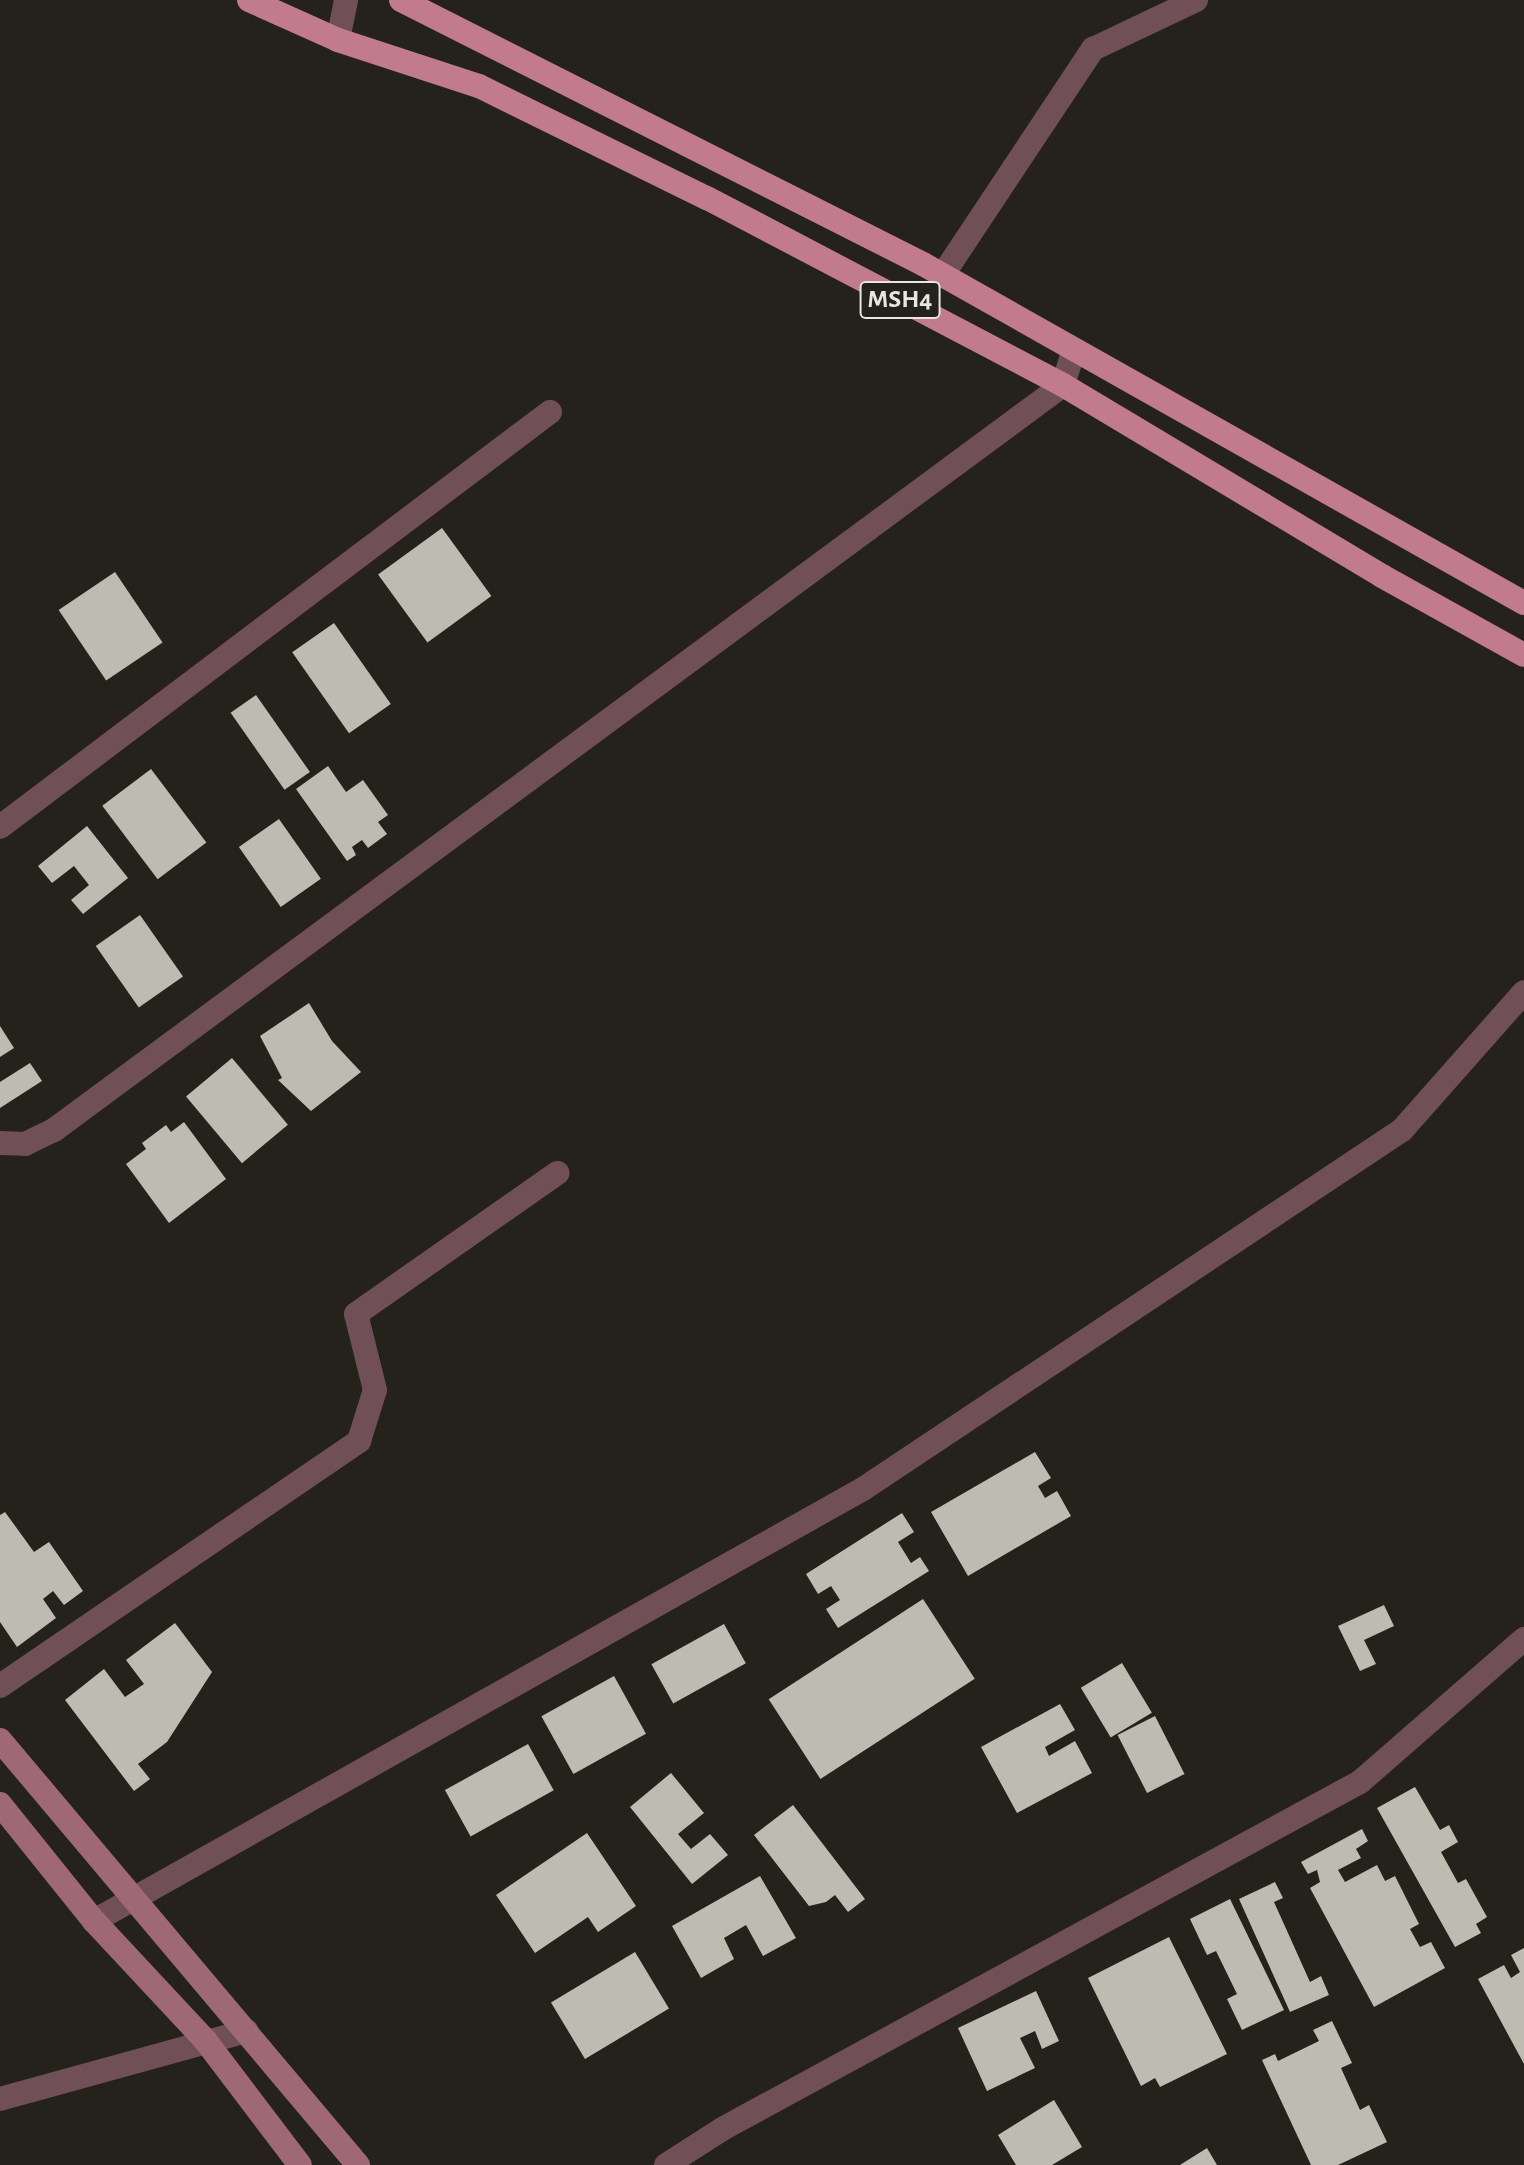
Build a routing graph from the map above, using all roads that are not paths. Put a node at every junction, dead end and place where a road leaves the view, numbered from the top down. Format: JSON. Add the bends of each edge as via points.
{"nodes":[{"id":1,"x":249,"y":0,"type":"edge"},
{"id":2,"x":346,"y":0,"type":"edge"},
{"id":3,"x":401,"y":0,"type":"edge"},
{"id":4,"x":1196,"y":0,"type":"edge"},
{"id":5,"x":338,"y":40,"type":"junction"},
{"id":6,"x":942,"y":276,"type":"junction"},
{"id":7,"x":1074,"y":350,"type":"junction"},
{"id":8,"x":1063,"y":385,"type":"junction"},
{"id":9,"x":550,"y":412,"type":"dead end"},
{"id":10,"x":1524,"y":603,"type":"edge"},
{"id":11,"x":1524,"y":655,"type":"edge"},
{"id":12,"x":0,"y":827,"type":"edge"},
{"id":13,"x":1524,"y":992,"type":"edge"},
{"id":14,"x":0,"y":1143,"type":"edge"},
{"id":15,"x":557,"y":1173,"type":"dead end"},
{"id":16,"x":1524,"y":1639,"type":"edge"},
{"id":17,"x":0,"y":1686,"type":"edge"},
{"id":18,"x":0,"y":1740,"type":"edge"},
{"id":19,"x":0,"y":1804,"type":"edge"},
{"id":20,"x":137,"y":1898,"type":"junction"},
{"id":21,"x":94,"y":1921,"type":"junction"},
{"id":22,"x":247,"y":2031,"type":"junction"},
{"id":23,"x":205,"y":2040,"type":"junction"},
{"id":24,"x":0,"y":2099,"type":"edge"},
{"id":25,"x":300,"y":2165,"type":"edge"},
{"id":26,"x":358,"y":2165,"type":"edge"},
{"id":27,"x":666,"y":2165,"type":"edge"}],
"edges":[{"from":1,"to":5,"type":"main road","number":"MSH4"},
{"from":2,"to":5,"type":"street"},
{"from":3,"to":6,"type":"main road","number":"MSH4"},
{"from":4,"to":6,"type":"street","via":[[1093,49]]},
{"from":5,"to":8,"type":"main road","number":"MSH4","via":[[479,86],[707,198]]},
{"from":6,"to":7,"type":"main road","number":"MSH4"},
{"from":7,"to":8,"type":"street"},
{"from":7,"to":10,"type":"main road","number":"MSH4"},
{"from":8,"to":11,"type":"main road","number":"MSH4"},
{"from":8,"to":14,"type":"street","via":[[41,1139]]},
{"from":9,"to":12,"type":"street"},
{"from":13,"to":20,"type":"street","via":[[1402,1130],[876,1480]]},
{"from":15,"to":17,"type":"street","via":[[356,1314],[375,1390],[359,1441]]},
{"from":16,"to":27,"type":"street","via":[[1360,1782],[724,2128]]},
{"from":18,"to":20,"type":"main road"},
{"from":19,"to":21,"type":"main road"},
{"from":20,"to":21,"type":"street"},
{"from":20,"to":22,"type":"main road"},
{"from":21,"to":23,"type":"main road"},
{"from":22,"to":23,"type":"street"},
{"from":22,"to":26,"type":"main road"},
{"from":23,"to":24,"type":"street"},
{"from":23,"to":25,"type":"main road"}]}
